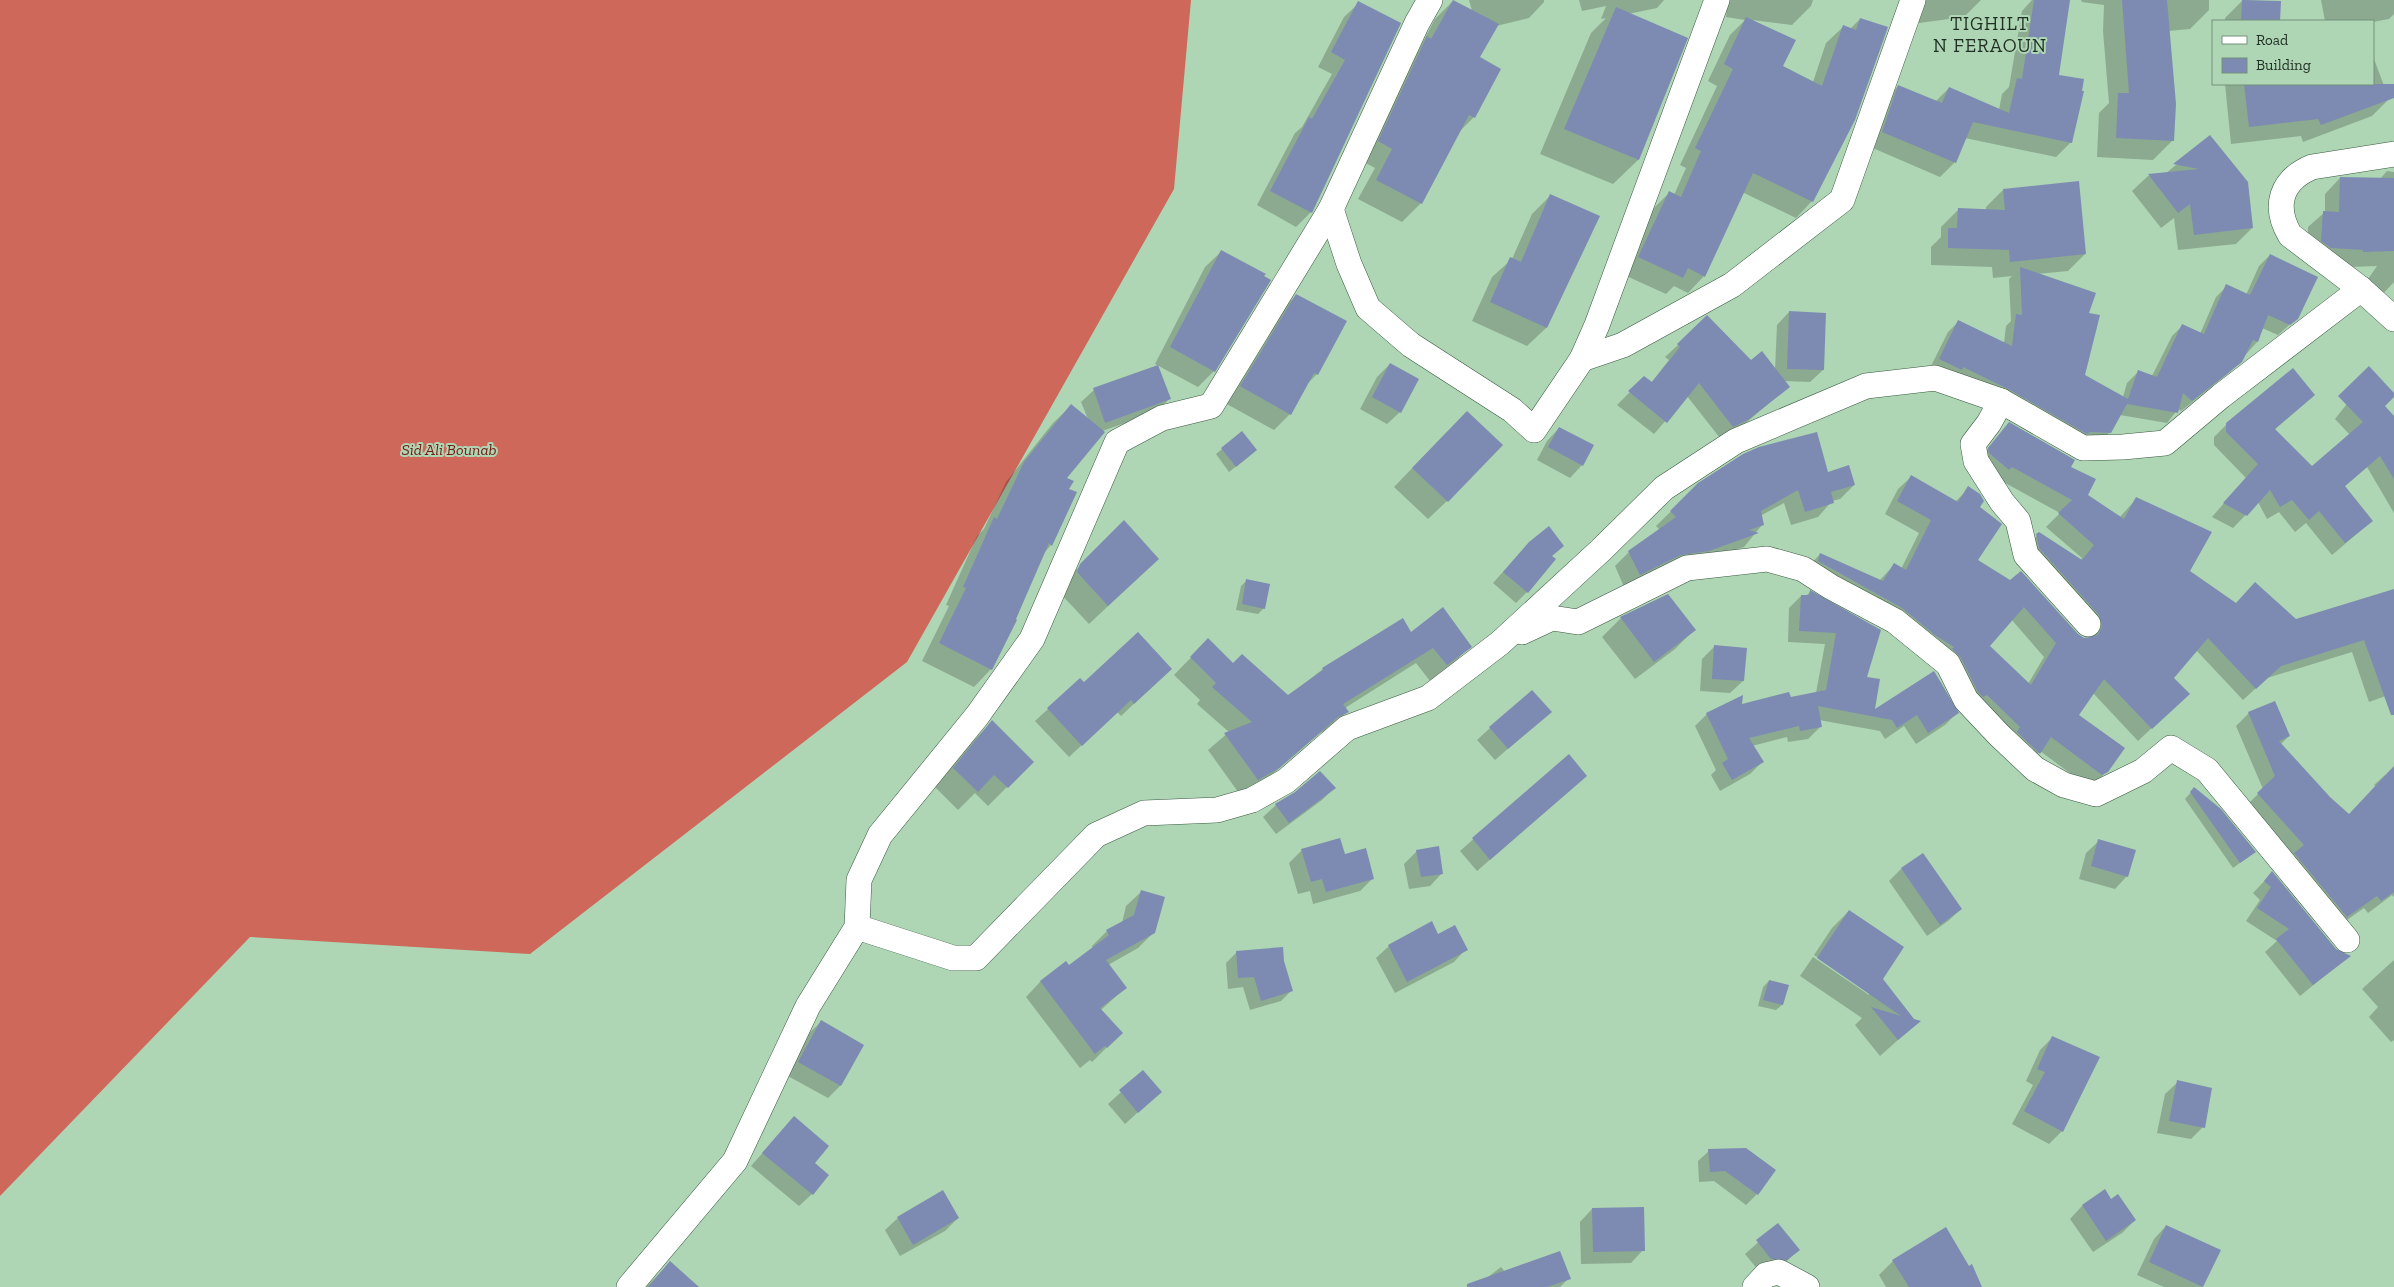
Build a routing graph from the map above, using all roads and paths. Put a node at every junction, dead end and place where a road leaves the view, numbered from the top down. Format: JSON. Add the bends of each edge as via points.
{"nodes":[{"id":1,"x":1430,"y":0,"type":"edge"},
{"id":2,"x":1717,"y":0,"type":"edge"},
{"id":3,"x":1913,"y":0,"type":"edge"},
{"id":4,"x":2394,"y":154,"type":"edge"},
{"id":5,"x":1331,"y":209,"type":"junction"},
{"id":6,"x":2361,"y":289,"type":"junction"},
{"id":7,"x":2394,"y":319,"type":"edge"},
{"id":8,"x":1582,"y":359,"type":"junction"},
{"id":9,"x":2001,"y":401,"type":"junction"},
{"id":10,"x":2088,"y":624,"type":"dead end"},
{"id":11,"x":1500,"y":643,"type":"junction"},
{"id":12,"x":857,"y":927,"type":"junction"},
{"id":13,"x":2348,"y":940,"type":"dead end"},
{"id":14,"x":629,"y":1287,"type":"edge"},
{"id":15,"x":1755,"y":1287,"type":"edge"},
{"id":16,"x":1807,"y":1287,"type":"edge"}],
"edges":[{"from":1,"to":5,"type":"street"},
{"from":2,"to":8,"type":"street"},
{"from":3,"to":8,"type":"street","via":[[1842,200],[1732,285],[1622,345]]},
{"from":4,"to":6,"type":"street","via":[[2301,171],[2292,179],[2281,201],[2284,225],[2290,235]]},
{"from":5,"to":8,"type":"street","via":[[1368,308],[1411,345],[1512,410],[1534,430]]},
{"from":5,"to":12,"type":"street","via":[[1211,406],[1162,418],[1117,442],[1032,639],[977,716],[880,835],[859,880]]},
{"from":6,"to":7,"type":"street"},
{"from":6,"to":9,"type":"street","via":[[2165,443],[2083,448]]},
{"from":9,"to":10,"type":"street","via":[[1973,444],[1976,462],[2018,522],[2026,555]]},
{"from":9,"to":11,"type":"street","via":[[1935,378],[1866,386],[1736,442],[1664,488]]},
{"from":11,"to":12,"type":"street","via":[[1428,698],[1347,728],[1286,781],[1252,800],[1217,810],[1144,813],[1096,835],[976,958],[953,958]]},
{"from":11,"to":13,"type":"street","via":[[1552,618],[1578,622],[1686,568],[1767,559],[1803,569],[1895,621],[1948,664],[1966,700],[1999,735],[2035,769],[2064,785],[2096,794],[2143,771],[2171,748],[2207,770]]},
{"from":12,"to":14,"type":"street","via":[[808,1006],[735,1161]]},
{"from":15,"to":16,"type":"street","via":[[1766,1275],[1779,1272]]}]}
